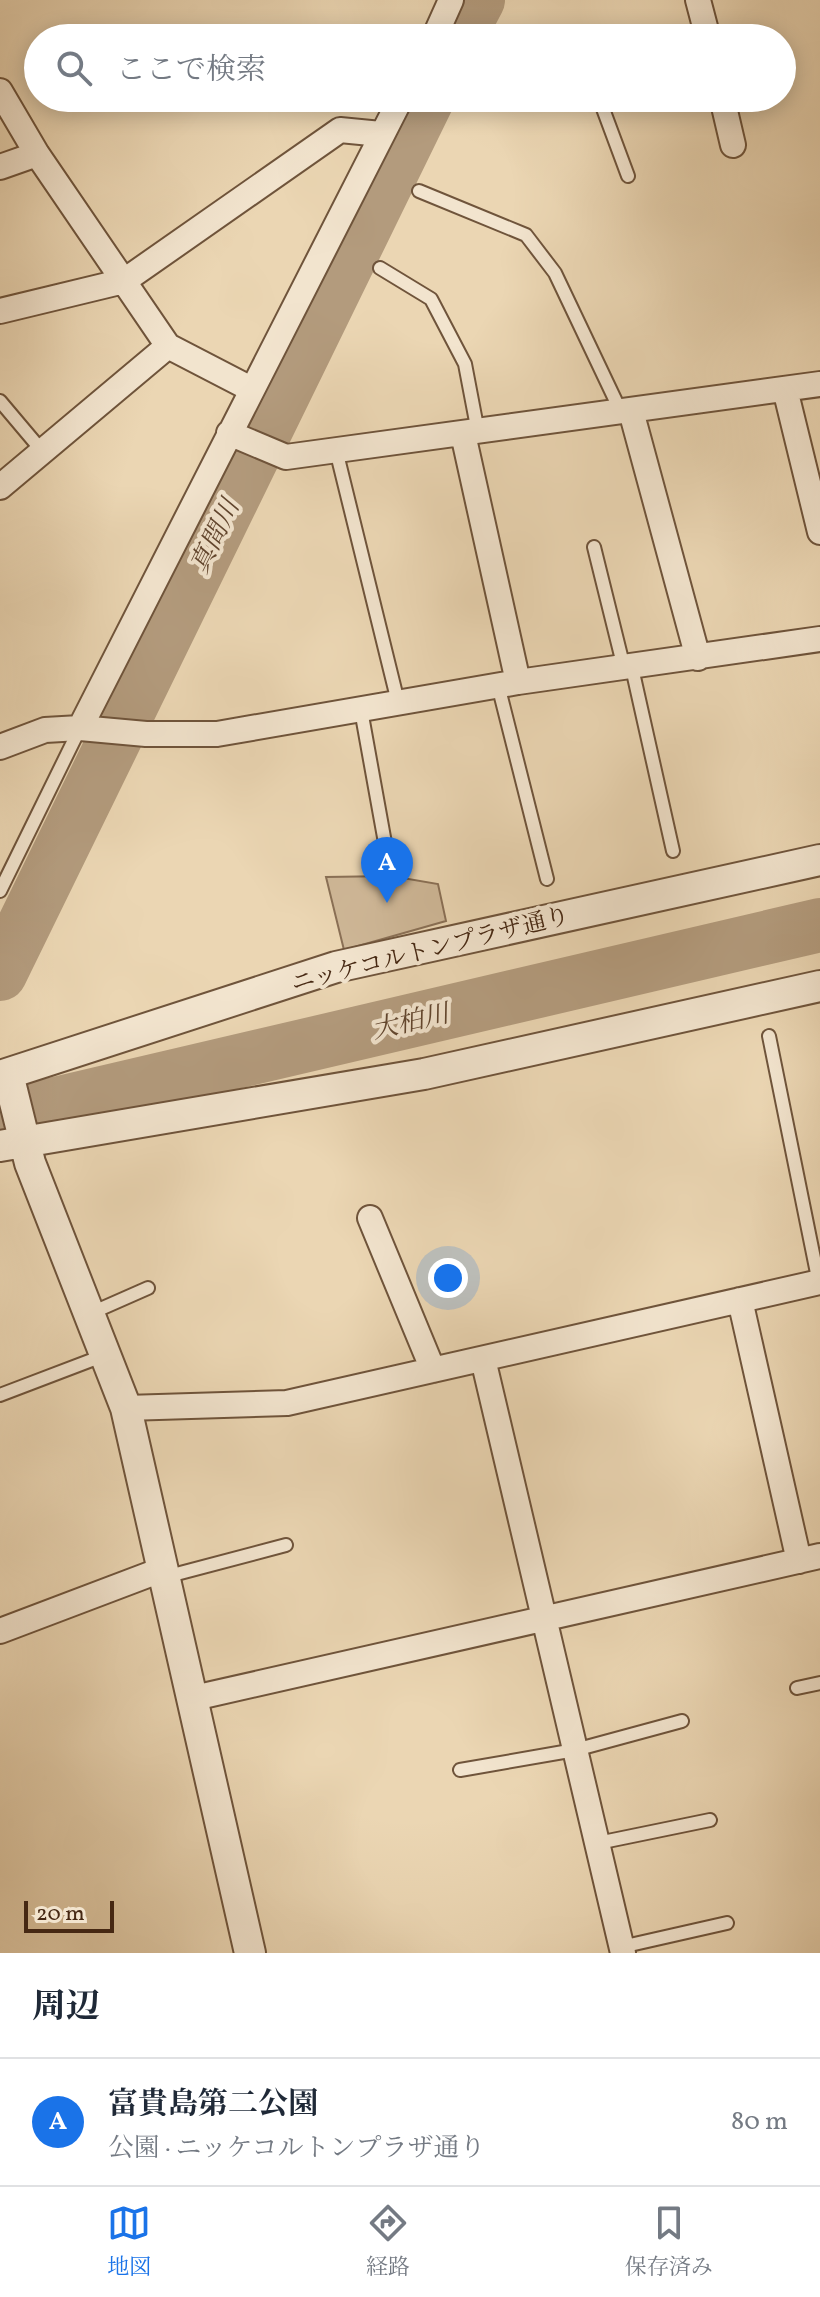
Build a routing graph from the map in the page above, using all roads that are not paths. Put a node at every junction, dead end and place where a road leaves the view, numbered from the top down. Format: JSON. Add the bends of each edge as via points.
{"nodes":[{"id":1,"x":451,"y":0,"type":"edge"},
{"id":2,"x":698,"y":0,"type":"edge"},
{"id":3,"x":440,"y":24,"type":"edge"},
{"id":4,"x":704,"y":24,"type":"edge"},
{"id":5,"x":0,"y":91,"type":"edge"},
{"id":6,"x":393,"y":112,"type":"edge"},
{"id":7,"x":604,"y":112,"type":"edge"},
{"id":8,"x":725,"y":112,"type":"edge"},
{"id":9,"x":381,"y":134,"type":"junction"},
{"id":10,"x":733,"y":145,"type":"dead end"},
{"id":11,"x":37,"y":154,"type":"junction"},
{"id":12,"x":0,"y":167,"type":"edge"},
{"id":13,"x":628,"y":176,"type":"dead end"},
{"id":14,"x":419,"y":191,"type":"dead end"},
{"id":15,"x":380,"y":268,"type":"dead end"},
{"id":16,"x":124,"y":281,"type":"junction"},
{"id":17,"x":0,"y":311,"type":"edge"},
{"id":18,"x":168,"y":346,"type":"junction"},
{"id":19,"x":820,"y":384,"type":"edge"},
{"id":20,"x":251,"y":389,"type":"junction"},
{"id":21,"x":785,"y":389,"type":"junction"},
{"id":22,"x":0,"y":401,"type":"edge"},
{"id":23,"x":626,"y":411,"type":"junction"},
{"id":24,"x":229,"y":433,"type":"junction"},
{"id":25,"x":470,"y":433,"type":"junction"},
{"id":26,"x":336,"y":450,"type":"junction"},
{"id":27,"x":43,"y":452,"type":"junction"},
{"id":28,"x":0,"y":487,"type":"edge"},
{"id":29,"x":820,"y":532,"type":"edge"},
{"id":30,"x":594,"y":547,"type":"dead end"},
{"id":31,"x":820,"y":639,"type":"edge"},
{"id":32,"x":698,"y":658,"type":"junction"},
{"id":33,"x":628,"y":668,"type":"junction"},
{"id":34,"x":508,"y":684,"type":"junction"},
{"id":35,"x":398,"y":702,"type":"junction"},
{"id":36,"x":361,"y":710,"type":"junction"},
{"id":37,"x":80,"y":728,"type":"junction"},
{"id":38,"x":0,"y":747,"type":"edge"},
{"id":39,"x":673,"y":851,"type":"dead end"},
{"id":40,"x":820,"y":860,"type":"edge"},
{"id":41,"x":391,"y":876,"type":"dead end"},
{"id":42,"x":547,"y":879,"type":"dead end"},
{"id":43,"x":0,"y":891,"type":"edge"},
{"id":44,"x":820,"y":986,"type":"edge"},
{"id":45,"x":769,"y":1036,"type":"dead end"},
{"id":46,"x":4,"y":1075,"type":"edge"},
{"id":47,"x":12,"y":1142,"type":"edge"},
{"id":48,"x":370,"y":1218,"type":"dead end"},
{"id":49,"x":820,"y":1284,"type":"edge"},
{"id":50,"x":148,"y":1288,"type":"dead end"},
{"id":51,"x":740,"y":1300,"type":"junction"},
{"id":52,"x":89,"y":1314,"type":"junction"},
{"id":53,"x":105,"y":1355,"type":"junction"},
{"id":54,"x":483,"y":1359,"type":"junction"},
{"id":55,"x":433,"y":1370,"type":"junction"},
{"id":56,"x":0,"y":1395,"type":"edge"},
{"id":57,"x":126,"y":1408,"type":"junction"},
{"id":58,"x":286,"y":1545,"type":"dead end"},
{"id":59,"x":809,"y":1559,"type":"edge"},
{"id":60,"x":162,"y":1574,"type":"junction"},
{"id":61,"x":547,"y":1618,"type":"junction"},
{"id":62,"x":0,"y":1631,"type":"edge"},
{"id":63,"x":820,"y":1683,"type":"edge"},
{"id":64,"x":797,"y":1688,"type":"dead end"},
{"id":65,"x":194,"y":1698,"type":"junction"},
{"id":66,"x":682,"y":1721,"type":"dead end"},
{"id":67,"x":575,"y":1750,"type":"junction"},
{"id":68,"x":460,"y":1770,"type":"dead end"},
{"id":69,"x":710,"y":1820,"type":"dead end"},
{"id":70,"x":598,"y":1843,"type":"junction"},
{"id":71,"x":727,"y":1923,"type":"dead end"},
{"id":72,"x":622,"y":1950,"type":"edge"},
{"id":73,"x":250,"y":1953,"type":"edge"}],
"edges":[{"from":1,"to":3,"type":"street"},
{"from":2,"to":4,"type":"street"},
{"from":5,"to":11,"type":"street"},
{"from":6,"to":9,"type":"street"},
{"from":7,"to":13,"type":"lane"},
{"from":8,"to":10,"type":"street"},
{"from":9,"to":16,"type":"street","via":[[340,130]]},
{"from":9,"to":20,"type":"street"},
{"from":11,"to":12,"type":"street"},
{"from":11,"to":16,"type":"street"},
{"from":14,"to":23,"type":"lane","via":[[526,235],[555,273]]},
{"from":15,"to":25,"type":"lane","via":[[431,299],[465,364]]},
{"from":16,"to":17,"type":"street"},
{"from":16,"to":18,"type":"street"},
{"from":18,"to":20,"type":"street"},
{"from":18,"to":27,"type":"street"},
{"from":19,"to":21,"type":"street"},
{"from":20,"to":24,"type":"street"},
{"from":21,"to":23,"type":"street"},
{"from":21,"to":29,"type":"street"},
{"from":22,"to":27,"type":"lane"},
{"from":23,"to":25,"type":"street"},
{"from":23,"to":32,"type":"street"},
{"from":24,"to":26,"type":"street","via":[[286,457]]},
{"from":24,"to":37,"type":"street"},
{"from":25,"to":26,"type":"street"},
{"from":25,"to":34,"type":"street"},
{"from":26,"to":35,"type":"lane"},
{"from":27,"to":28,"type":"street"},
{"from":30,"to":33,"type":"lane"},
{"from":31,"to":32,"type":"street"},
{"from":32,"to":33,"type":"street"},
{"from":33,"to":34,"type":"street"},
{"from":33,"to":39,"type":"lane"},
{"from":34,"to":35,"type":"street"},
{"from":34,"to":42,"type":"lane"},
{"from":35,"to":36,"type":"street"},
{"from":36,"to":37,"type":"street","via":[[217,734]]},
{"from":36,"to":41,"type":"lane"},
{"from":37,"to":38,"type":"street","via":[[45,730]]},
{"from":37,"to":43,"type":"lane"},
{"from":40,"to":46,"type":"street","name":"ニッケコルトンプラザ通り","via":[[336,967]]},
{"from":44,"to":47,"type":"street","via":[[424,1074]]},
{"from":45,"to":49,"type":"lane"},
{"from":46,"to":47,"type":"street"},
{"from":47,"to":52,"type":"street","via":[[30,1163]]},
{"from":48,"to":55,"type":"street"},
{"from":49,"to":51,"type":"street"},
{"from":50,"to":52,"type":"lane"},
{"from":51,"to":54,"type":"street"},
{"from":51,"to":59,"type":"street"},
{"from":52,"to":53,"type":"street"},
{"from":53,"to":56,"type":"lane"},
{"from":53,"to":57,"type":"street"},
{"from":54,"to":55,"type":"street"},
{"from":54,"to":61,"type":"street"},
{"from":55,"to":57,"type":"street","via":[[287,1403]]},
{"from":57,"to":60,"type":"street"},
{"from":58,"to":60,"type":"lane"},
{"from":59,"to":61,"type":"street"},
{"from":60,"to":62,"type":"street"},
{"from":60,"to":65,"type":"street"},
{"from":61,"to":65,"type":"street"},
{"from":61,"to":67,"type":"street"},
{"from":63,"to":64,"type":"lane"},
{"from":65,"to":73,"type":"street"},
{"from":66,"to":67,"type":"lane"},
{"from":67,"to":68,"type":"lane"},
{"from":67,"to":70,"type":"street"},
{"from":69,"to":70,"type":"lane"},
{"from":70,"to":72,"type":"street"},
{"from":71,"to":72,"type":"lane"}]}
